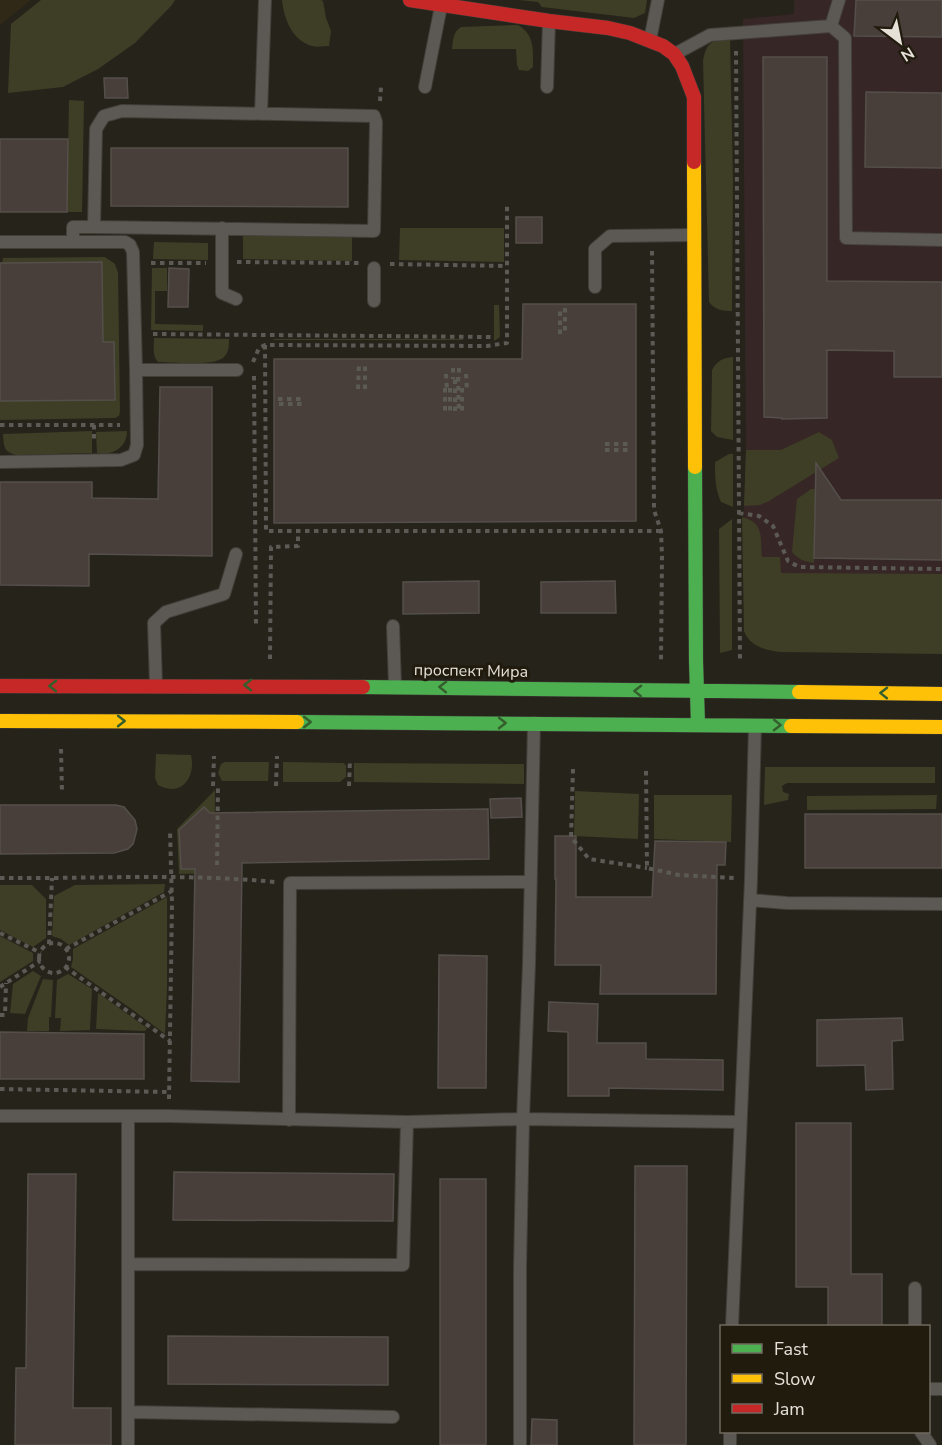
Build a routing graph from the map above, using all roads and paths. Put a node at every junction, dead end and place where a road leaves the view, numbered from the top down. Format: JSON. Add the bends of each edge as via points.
{"nodes":[{"id":1,"x":265,"y":0,"type":"edge"},
{"id":2,"x":410,"y":0,"type":"edge"},
{"id":3,"x":658,"y":0,"type":"edge"},
{"id":4,"x":839,"y":0,"type":"edge"},
{"id":5,"x":442,"y":4,"type":"junction"},
{"id":6,"x":549,"y":21,"type":"junction"},
{"id":7,"x":831,"y":26,"type":"junction"},
{"id":8,"x":736,"y":32,"type":"junction"},
{"id":9,"x":650,"y":41,"type":"junction"},
{"id":10,"x":674,"y":54,"type":"junction"},
{"id":11,"x":425,"y":87,"type":"dead end"},
{"id":12,"x":547,"y":87,"type":"dead end"},
{"id":13,"x":261,"y":114,"type":"junction"},
{"id":14,"x":507,"y":204,"type":"dead end"},
{"id":15,"x":94,"y":227,"type":"junction"},
{"id":16,"x":222,"y":228,"type":"junction"},
{"id":17,"x":652,"y":235,"type":"junction"},
{"id":18,"x":695,"y":236,"type":"junction"},
{"id":19,"x":942,"y":240,"type":"edge"},
{"id":20,"x":0,"y":242,"type":"edge"},
{"id":21,"x":73,"y":242,"type":"junction"},
{"id":22,"x":222,"y":261,"type":"junction"},
{"id":23,"x":150,"y":263,"type":"dead end"},
{"id":24,"x":374,"y":265,"type":"junction"},
{"id":25,"x":507,"y":266,"type":"junction"},
{"id":26,"x":595,"y":287,"type":"dead end"},
{"id":27,"x":236,"y":300,"type":"dead end"},
{"id":28,"x":374,"y":302,"type":"dead end"},
{"id":29,"x":563,"y":308,"type":"dead end"},
{"id":30,"x":563,"y":334,"type":"dead end"},
{"id":31,"x":491,"y":337,"type":"dead end"},
{"id":32,"x":265,"y":345,"type":"junction"},
{"id":33,"x":254,"y":362,"type":"dead end"},
{"id":34,"x":359,"y":363,"type":"dead end"},
{"id":35,"x":366,"y":363,"type":"dead end"},
{"id":36,"x":453,"y":368,"type":"dead end"},
{"id":37,"x":459,"y":368,"type":"dead end"},
{"id":38,"x":136,"y":370,"type":"junction"},
{"id":39,"x":151,"y":370,"type":"junction"},
{"id":40,"x":237,"y":370,"type":"dead end"},
{"id":41,"x":254,"y":374,"type":"dead end"},
{"id":42,"x":446,"y":374,"type":"dead end"},
{"id":43,"x":466,"y":374,"type":"dead end"},
{"id":44,"x":456,"y":375,"type":"junction"},
{"id":45,"x":358,"y":389,"type":"dead end"},
{"id":46,"x":365,"y":389,"type":"dead end"},
{"id":47,"x":455,"y":389,"type":"junction"},
{"id":48,"x":459,"y":397,"type":"dead end"},
{"id":49,"x":453,"y":398,"type":"dead end"},
{"id":50,"x":278,"y":401,"type":"dead end"},
{"id":51,"x":303,"y":401,"type":"dead end"},
{"id":52,"x":455,"y":411,"type":"junction"},
{"id":53,"x":0,"y":425,"type":"edge"},
{"id":54,"x":136,"y":425,"type":"junction"},
{"id":55,"x":605,"y":444,"type":"dead end"},
{"id":56,"x":632,"y":444,"type":"dead end"},
{"id":57,"x":605,"y":450,"type":"dead end"},
{"id":58,"x":632,"y":450,"type":"dead end"},
{"id":59,"x":0,"y":462,"type":"edge"},
{"id":60,"x":739,"y":513,"type":"junction"},
{"id":61,"x":298,"y":531,"type":"junction"},
{"id":62,"x":661,"y":531,"type":"junction"},
{"id":63,"x":236,"y":554,"type":"dead end"},
{"id":64,"x":942,"y":569,"type":"edge"},
{"id":65,"x":256,"y":624,"type":"dead end"},
{"id":66,"x":393,"y":626,"type":"dead end"},
{"id":67,"x":270,"y":660,"type":"dead end"},
{"id":68,"x":662,"y":660,"type":"dead end"},
{"id":69,"x":740,"y":662,"type":"dead end"},
{"id":70,"x":0,"y":686,"type":"edge"},
{"id":71,"x":156,"y":686,"type":"junction"},
{"id":72,"x":395,"y":686,"type":"junction"},
{"id":73,"x":696,"y":692,"type":"junction"},
{"id":74,"x":942,"y":694,"type":"edge"},
{"id":75,"x":0,"y":721,"type":"edge"},
{"id":76,"x":534,"y":723,"type":"junction"},
{"id":77,"x":698,"y":724,"type":"junction"},
{"id":78,"x":755,"y":725,"type":"junction"},
{"id":79,"x":942,"y":727,"type":"edge"},
{"id":80,"x":61,"y":748,"type":"dead end"},
{"id":81,"x":214,"y":756,"type":"dead end"},
{"id":82,"x":277,"y":756,"type":"dead end"},
{"id":83,"x":350,"y":759,"type":"dead end"},
{"id":84,"x":573,"y":769,"type":"dead end"},
{"id":85,"x":646,"y":771,"type":"dead end"},
{"id":86,"x":276,"y":786,"type":"dead end"},
{"id":87,"x":349,"y":786,"type":"dead end"},
{"id":88,"x":62,"y":792,"type":"dead end"},
{"id":89,"x":170,"y":830,"type":"dead end"},
{"id":90,"x":217,"y":865,"type":"dead end"},
{"id":91,"x":647,"y":868,"type":"junction"},
{"id":92,"x":171,"y":876,"type":"junction"},
{"id":93,"x":0,"y":878,"type":"edge"},
{"id":94,"x":52,"y":878,"type":"junction"},
{"id":95,"x":751,"y":879,"type":"junction"},
{"id":96,"x":530,"y":882,"type":"junction"},
{"id":97,"x":290,"y":883,"type":"junction"},
{"id":98,"x":172,"y":891,"type":"junction"},
{"id":99,"x":750,"y":900,"type":"junction"},
{"id":100,"x":942,"y":904,"type":"edge"},
{"id":101,"x":0,"y":933,"type":"edge"},
{"id":102,"x":49,"y":944,"type":"junction"},
{"id":103,"x":66,"y":949,"type":"junction"},
{"id":104,"x":41,"y":953,"type":"junction"},
{"id":105,"x":40,"y":961,"type":"junction"},
{"id":106,"x":65,"y":967,"type":"junction"},
{"id":107,"x":6,"y":983,"type":"junction"},
{"id":108,"x":0,"y":987,"type":"edge"},
{"id":109,"x":0,"y":1015,"type":"edge"},
{"id":110,"x":170,"y":1041,"type":"junction"},
{"id":111,"x":0,"y":1089,"type":"edge"},
{"id":112,"x":169,"y":1092,"type":"junction"},
{"id":113,"x":0,"y":1116,"type":"edge"},
{"id":114,"x":169,"y":1116,"type":"junction"},
{"id":115,"x":128,"y":1117,"type":"junction"},
{"id":116,"x":523,"y":1119,"type":"junction"},
{"id":117,"x":289,"y":1120,"type":"junction"},
{"id":118,"x":407,"y":1122,"type":"junction"},
{"id":119,"x":740,"y":1122,"type":"junction"},
{"id":120,"x":129,"y":1264,"type":"junction"},
{"id":121,"x":915,"y":1287,"type":"dead end"},
{"id":122,"x":732,"y":1325,"type":"edge"},
{"id":123,"x":915,"y":1325,"type":"edge"},
{"id":124,"x":129,"y":1412,"type":"junction"},
{"id":125,"x":393,"y":1417,"type":"dead end"},
{"id":126,"x":128,"y":1445,"type":"edge"},
{"id":127,"x":520,"y":1445,"type":"edge"}],
"edges":[{"from":1,"to":13,"type":"lane"},
{"from":2,"to":5,"type":"main road"},
{"from":3,"to":9,"type":"lane"},
{"from":4,"to":7,"type":"lane"},
{"from":5,"to":6,"type":"main road"},
{"from":5,"to":11,"type":"lane"},
{"from":6,"to":9,"type":"main road","via":[[608,28]]},
{"from":6,"to":12,"type":"lane"},
{"from":7,"to":8,"type":"lane"},
{"from":7,"to":19,"type":"lane","via":[[845,38],[846,238]]},
{"from":8,"to":10,"type":"lane","via":[[710,35]]},
{"from":8,"to":60,"type":"path"},
{"from":9,"to":10,"type":"main road"},
{"from":10,"to":18,"type":"main road","via":[[694,97]]},
{"from":13,"to":15,"type":"lane","via":[[122,111],[104,116],[96,129]]},
{"from":13,"to":16,"type":"lane","via":[[374,116],[374,231]]},
{"from":14,"to":25,"type":"path"},
{"from":15,"to":16,"type":"lane"},
{"from":15,"to":21,"type":"lane","via":[[72,227]]},
{"from":16,"to":22,"type":"lane"},
{"from":17,"to":18,"type":"lane"},
{"from":17,"to":26,"type":"lane","via":[[610,236],[595,249]]},
{"from":17,"to":62,"type":"path","via":[[654,510]]},
{"from":18,"to":73,"type":"main road"},
{"from":20,"to":21,"type":"lane"},
{"from":21,"to":38,"type":"lane","via":[[125,242],[134,252]]},
{"from":22,"to":23,"type":"path"},
{"from":22,"to":24,"type":"path"},
{"from":22,"to":27,"type":"lane","via":[[222,293]]},
{"from":24,"to":25,"type":"path"},
{"from":24,"to":28,"type":"lane"},
{"from":25,"to":32,"type":"path","via":[[507,343]]},
{"from":29,"to":30,"type":"path"},
{"from":31,"to":39,"type":"path","via":[[150,333]]},
{"from":32,"to":33,"type":"path","via":[[259,348]]},
{"from":32,"to":61,"type":"path","via":[[266,531]]},
{"from":34,"to":45,"type":"path"},
{"from":35,"to":46,"type":"path"},
{"from":36,"to":47,"type":"path"},
{"from":37,"to":47,"type":"path"},
{"from":38,"to":39,"type":"lane"},
{"from":38,"to":54,"type":"lane"},
{"from":39,"to":40,"type":"lane"},
{"from":41,"to":65,"type":"path"},
{"from":42,"to":47,"type":"path"},
{"from":43,"to":47,"type":"path"},
{"from":44,"to":48,"type":"path"},
{"from":44,"to":49,"type":"path"},
{"from":44,"to":52,"type":"path"},
{"from":47,"to":52,"type":"path"},
{"from":47,"to":52,"type":"path"},
{"from":50,"to":51,"type":"path"},
{"from":53,"to":54,"type":"path"},
{"from":54,"to":59,"type":"lane","via":[[134,455],[122,460]]},
{"from":55,"to":56,"type":"path"},
{"from":57,"to":58,"type":"path"},
{"from":60,"to":64,"type":"path","via":[[759,516],[773,526],[788,561],[799,567]]},
{"from":60,"to":69,"type":"path"},
{"from":61,"to":62,"type":"path"},
{"from":61,"to":67,"type":"path","via":[[298,546],[271,547]]},
{"from":62,"to":68,"type":"path"},
{"from":63,"to":71,"type":"lane","via":[[224,594],[166,612],[154,623]]},
{"from":66,"to":72,"type":"lane"},
{"from":71,"to":70,"type":"main road","name":"проспект Мира","one_way":true},
{"from":72,"to":71,"type":"main road","name":"проспект Мира","one_way":true,"via":[[206,690]]},
{"from":73,"to":72,"type":"main road","name":"проспект Мира","one_way":true},
{"from":74,"to":73,"type":"main road","name":"проспект Мира","one_way":true},
{"from":73,"to":77,"type":"main road"},
{"from":75,"to":76,"type":"main road","one_way":true,"via":[[206,717]]},
{"from":76,"to":77,"type":"main road"},
{"from":76,"to":96,"type":"lane"},
{"from":77,"to":78,"type":"main road"},
{"from":78,"to":79,"type":"main road","one_way":true},
{"from":78,"to":95,"type":"lane"},
{"from":80,"to":88,"type":"path"},
{"from":81,"to":90,"type":"path"},
{"from":82,"to":86,"type":"path"},
{"from":83,"to":87,"type":"path"},
{"from":84,"to":91,"type":"path","via":[[572,837],[589,859]]},
{"from":85,"to":91,"type":"path"},
{"from":89,"to":92,"type":"path"},
{"from":91,"to":95,"type":"path","via":[[679,875]]},
{"from":92,"to":94,"type":"path"},
{"from":92,"to":97,"type":"path"},
{"from":92,"to":98,"type":"path"},
{"from":93,"to":94,"type":"path"},
{"from":94,"to":102,"type":"path"},
{"from":95,"to":99,"type":"lane"},
{"from":96,"to":97,"type":"lane"},
{"from":96,"to":116,"type":"lane"},
{"from":97,"to":117,"type":"lane"},
{"from":98,"to":103,"type":"path"},
{"from":98,"to":110,"type":"path"},
{"from":99,"to":100,"type":"lane"},
{"from":99,"to":119,"type":"lane"},
{"from":101,"to":104,"type":"path"},
{"from":102,"to":103,"type":"path"},
{"from":102,"to":104,"type":"path"},
{"from":103,"to":106,"type":"path","via":[[69,960]]},
{"from":104,"to":105,"type":"path"},
{"from":105,"to":106,"type":"path","via":[[50,972]]},
{"from":105,"to":107,"type":"path"},
{"from":106,"to":110,"type":"path"},
{"from":107,"to":108,"type":"path"},
{"from":107,"to":109,"type":"path","via":[[5,1015]]},
{"from":110,"to":112,"type":"path"},
{"from":111,"to":112,"type":"path"},
{"from":112,"to":114,"type":"path"},
{"from":113,"to":115,"type":"lane"},
{"from":114,"to":115,"type":"lane"},
{"from":114,"to":117,"type":"lane"},
{"from":115,"to":120,"type":"lane"},
{"from":116,"to":118,"type":"lane"},
{"from":116,"to":119,"type":"lane"},
{"from":116,"to":127,"type":"lane"},
{"from":117,"to":118,"type":"lane"},
{"from":118,"to":120,"type":"lane","via":[[403,1265]]},
{"from":119,"to":122,"type":"lane"},
{"from":120,"to":124,"type":"lane"},
{"from":121,"to":123,"type":"lane"},
{"from":124,"to":125,"type":"lane"},
{"from":124,"to":126,"type":"lane"}]}
